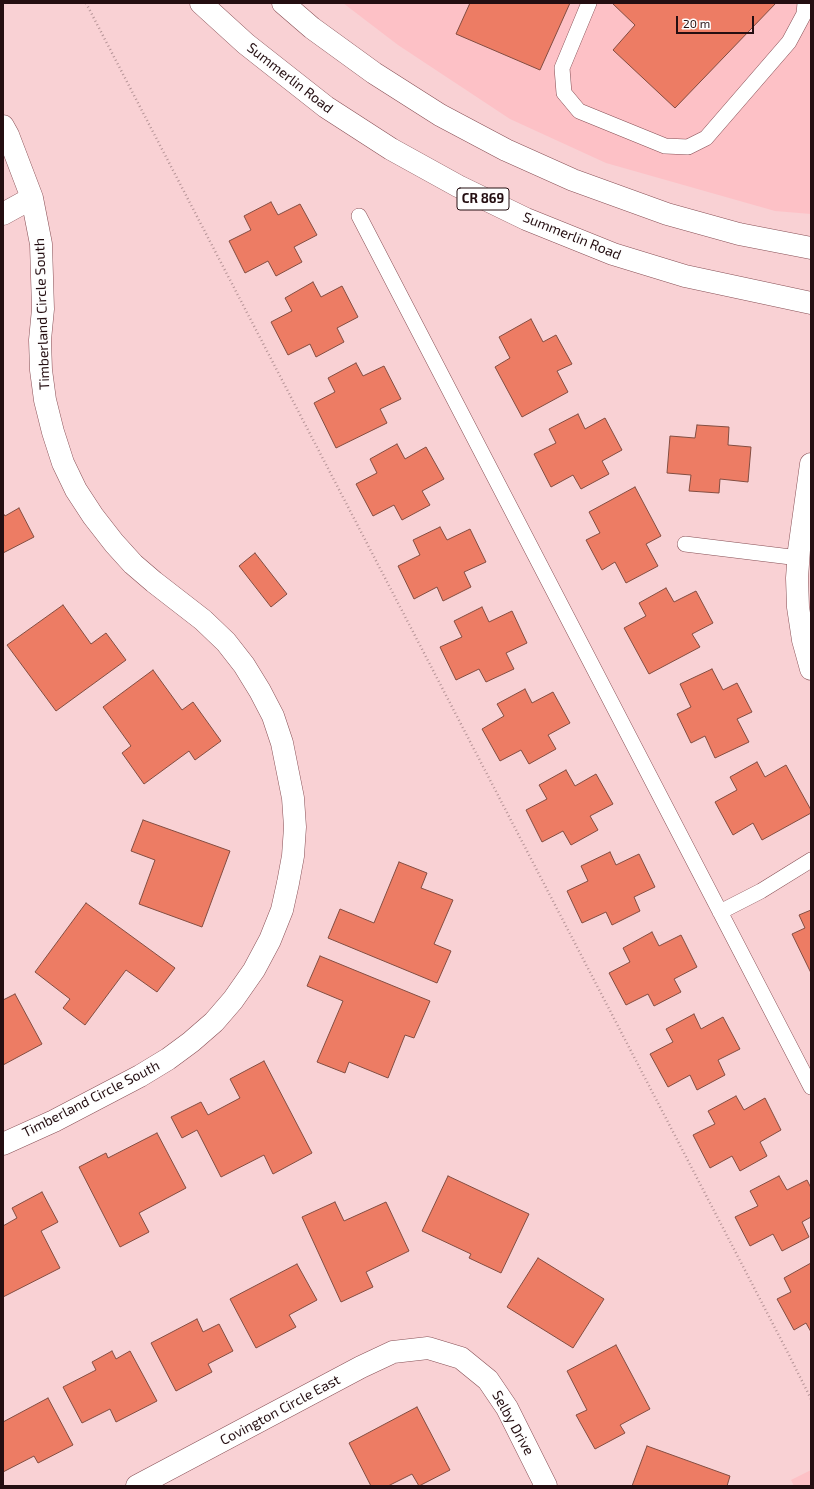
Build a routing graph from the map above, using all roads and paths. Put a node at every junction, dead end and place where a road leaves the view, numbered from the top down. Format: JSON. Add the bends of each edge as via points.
{"nodes":[{"id":1,"x":86,"y":3,"type":"edge"},
{"id":2,"x":201,"y":3,"type":"edge"},
{"id":3,"x":283,"y":3,"type":"edge"},
{"id":4,"x":590,"y":3,"type":"edge"},
{"id":5,"x":807,"y":11,"type":"edge"},
{"id":6,"x":3,"y":126,"type":"edge"},
{"id":7,"x":32,"y":198,"type":"junction"},
{"id":8,"x":3,"y":214,"type":"edge"},
{"id":9,"x":359,"y":216,"type":"dead end"},
{"id":10,"x":811,"y":248,"type":"edge"},
{"id":11,"x":811,"y":303,"type":"edge"},
{"id":12,"x":811,"y":464,"type":"edge"},
{"id":13,"x":685,"y":544,"type":"dead end"},
{"id":14,"x":799,"y":558,"type":"junction"},
{"id":15,"x":811,"y":669,"type":"edge"},
{"id":16,"x":811,"y":860,"type":"edge"},
{"id":17,"x":720,"y":912,"type":"junction"},
{"id":18,"x":811,"y":1087,"type":"edge"},
{"id":19,"x":3,"y":1144,"type":"edge"},
{"id":20,"x":428,"y":1348,"type":"joint"},
{"id":21,"x":811,"y":1400,"type":"edge"},
{"id":22,"x":137,"y":1486,"type":"edge"},
{"id":23,"x":546,"y":1486,"type":"edge"}],
"edges":[{"from":1,"to":21,"type":"path"},
{"from":2,"to":11,"type":"street","name":"Summerlin Road","number":"CR 869","via":[[246,44],[326,107],[391,149],[458,186],[526,219],[613,254],[685,276]]},
{"from":3,"to":10,"type":"street","via":[[312,28],[374,73],[440,115],[506,150],[573,180],[666,214],[739,234]]},
{"from":4,"to":5,"type":"lane","via":[[562,68],[564,93],[579,111],[665,146],[688,147],[706,138],[789,42]]},
{"from":6,"to":7,"type":"street","name":"Timberland Circle South"},
{"from":7,"to":8,"type":"street"},
{"from":7,"to":19,"type":"street","name":"Timberland Circle South","via":[[41,244],[41,370],[45,400],[63,463],[76,490],[114,543],[133,564],[203,620],[226,642],[244,665],[273,716],[282,742],[293,798],[295,827],[288,883],[282,910],[270,940],[254,970],[214,1022],[168,1059],[140,1076],[54,1121]]},
{"from":9,"to":17,"type":"lane"},
{"from":12,"to":14,"type":"street"},
{"from":13,"to":14,"type":"lane"},
{"from":14,"to":15,"type":"street","via":[[798,607]]},
{"from":16,"to":17,"type":"lane","via":[[761,891]]},
{"from":17,"to":18,"type":"lane"},
{"from":20,"to":22,"type":"street","name":"Covington Circle East","via":[[393,1352],[361,1367]]},
{"from":20,"to":23,"type":"street","name":"Selby Drive","via":[[461,1358],[488,1380],[508,1408]]}]}
